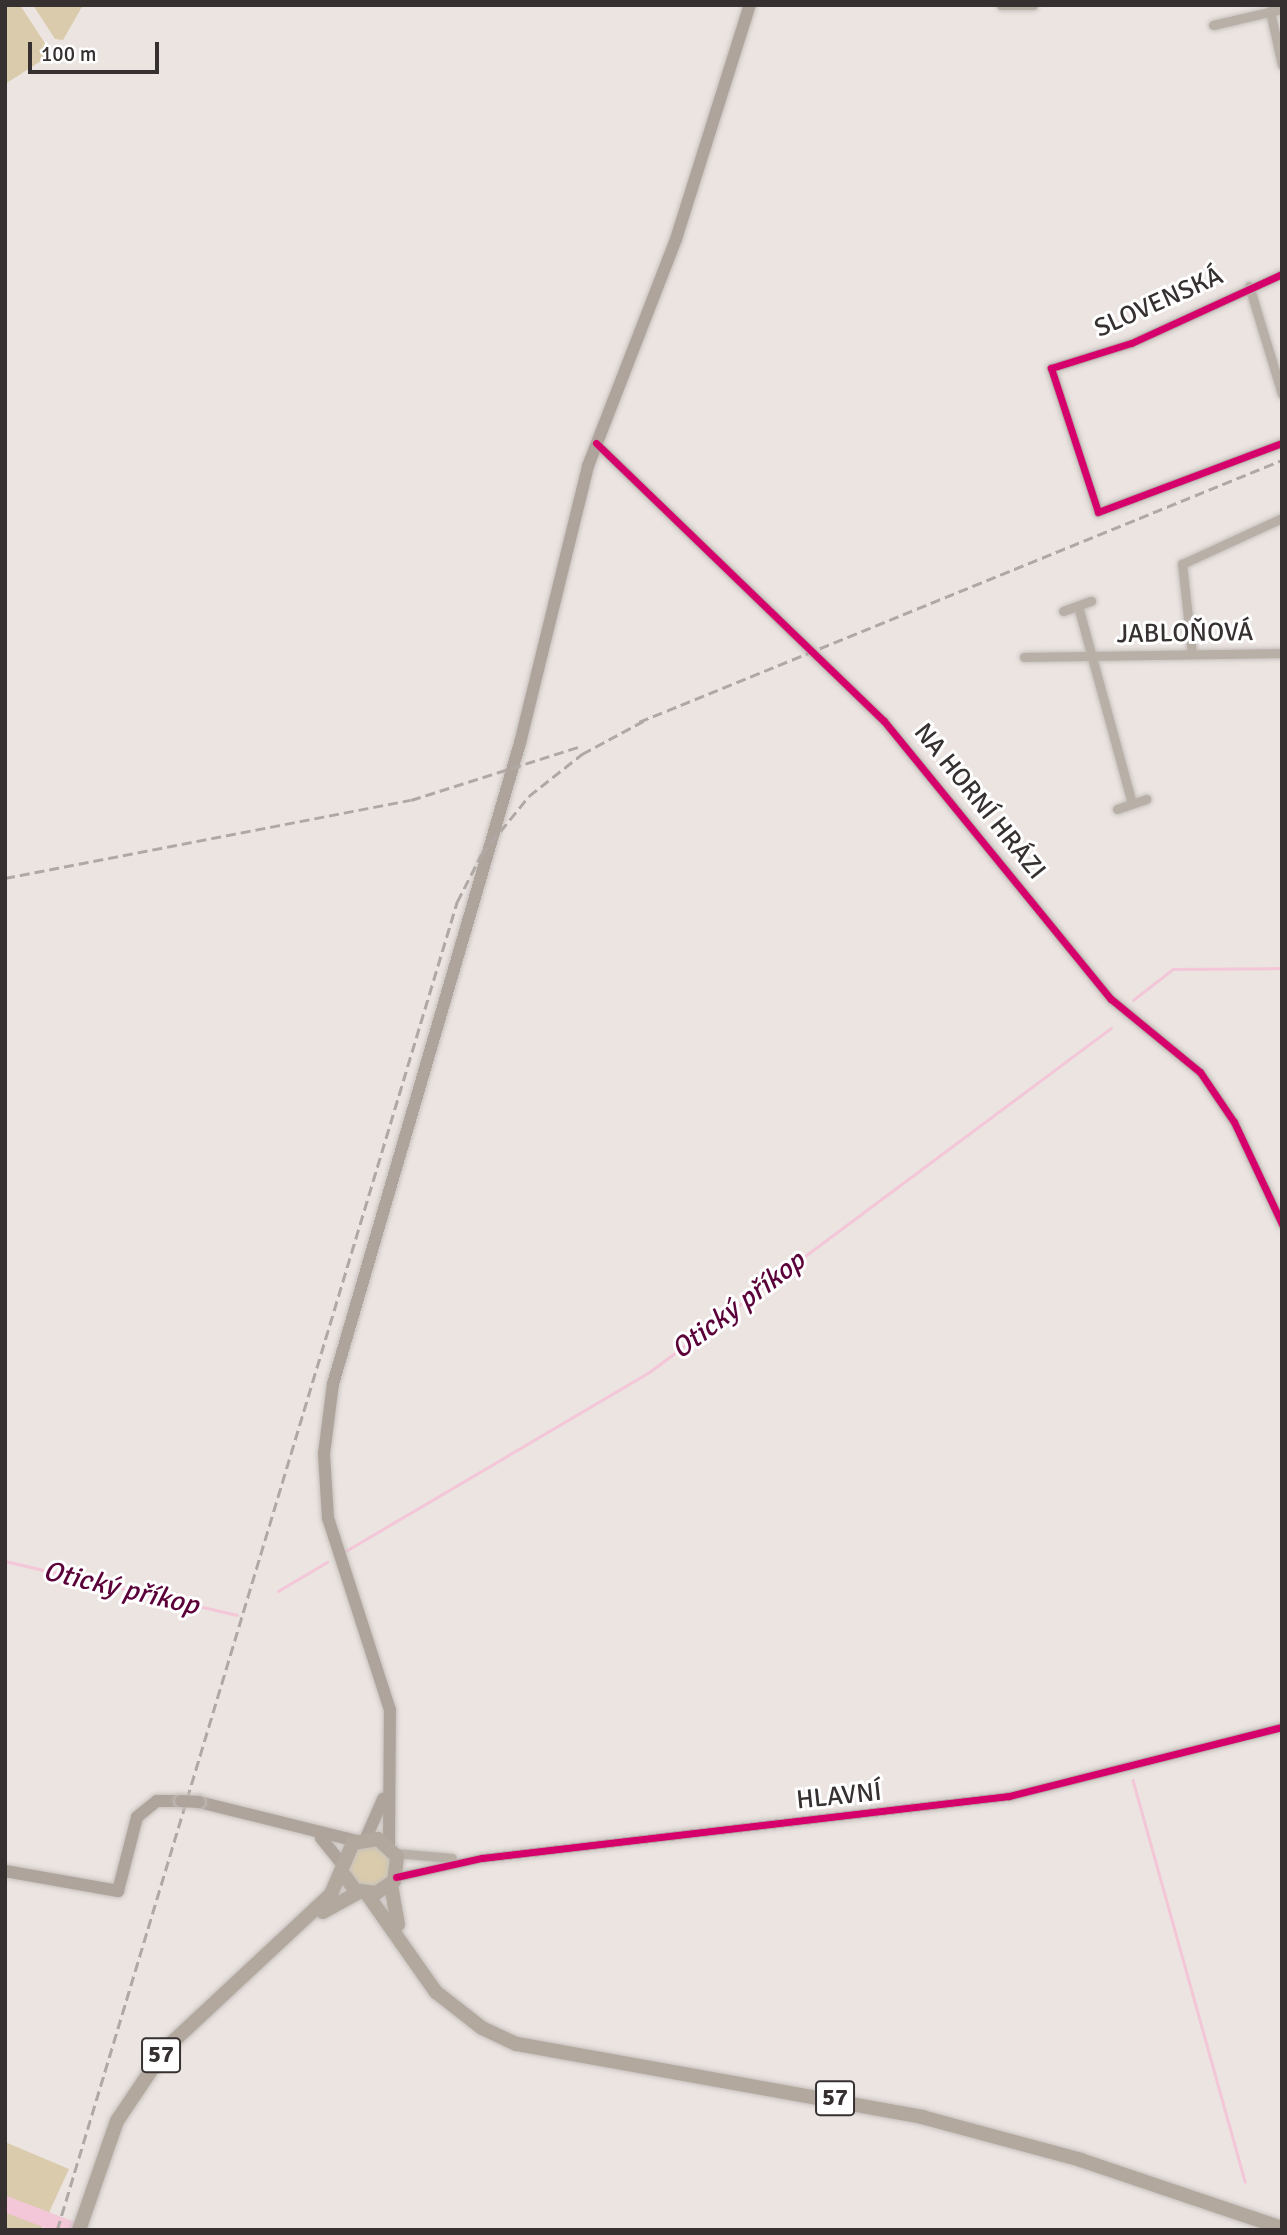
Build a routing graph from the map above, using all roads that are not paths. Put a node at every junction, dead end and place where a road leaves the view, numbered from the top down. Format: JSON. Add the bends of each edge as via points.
{"nodes":[{"id":1,"x":750,"y":5,"type":"edge"},
{"id":2,"x":1001,"y":5,"type":"edge"},
{"id":3,"x":1033,"y":5,"type":"edge"},
{"id":4,"x":1282,"y":9,"type":"edge"},
{"id":5,"x":1270,"y":11,"type":"junction"},
{"id":6,"x":1213,"y":25,"type":"dead end"},
{"id":7,"x":1282,"y":65,"type":"edge"},
{"id":8,"x":1282,"y":274,"type":"edge"},
{"id":9,"x":1249,"y":286,"type":"junction"},
{"id":10,"x":1282,"y":394,"type":"edge"},
{"id":11,"x":596,"y":443,"type":"junction"},
{"id":12,"x":1282,"y":443,"type":"edge"},
{"id":13,"x":1282,"y":518,"type":"edge"},
{"id":14,"x":1091,"y":601,"type":"dead end"},
{"id":15,"x":1078,"y":606,"type":"junction"},
{"id":16,"x":1063,"y":611,"type":"dead end"},
{"id":17,"x":1282,"y":653,"type":"edge"},
{"id":18,"x":1192,"y":654,"type":"junction"},
{"id":19,"x":1024,"y":657,"type":"dead end"},
{"id":20,"x":1088,"y":657,"type":"junction"},
{"id":21,"x":1146,"y":799,"type":"dead end"},
{"id":22,"x":1132,"y":804,"type":"junction"},
{"id":23,"x":1117,"y":809,"type":"dead end"},
{"id":24,"x":1282,"y":1224,"type":"edge"},
{"id":25,"x":1282,"y":1727,"type":"edge"},
{"id":26,"x":393,"y":1765,"type":"junction"},
{"id":27,"x":312,"y":1832,"type":"junction"},
{"id":28,"x":361,"y":1839,"type":"junction"},
{"id":29,"x":392,"y":1849,"type":"junction"},
{"id":30,"x":481,"y":1858,"type":"junction"},
{"id":31,"x":342,"y":1868,"type":"junction"},
{"id":32,"x":5,"y":1871,"type":"edge"},
{"id":33,"x":393,"y":1881,"type":"junction"},
{"id":34,"x":363,"y":1893,"type":"junction"},
{"id":35,"x":293,"y":1933,"type":"junction"},
{"id":36,"x":410,"y":1955,"type":"junction"},
{"id":37,"x":81,"y":2223,"type":"edge"},
{"id":38,"x":1282,"y":2228,"type":"edge"}],
"edges":[{"from":1,"to":11,"type":"main road","via":[[676,239]]},
{"from":2,"to":3,"type":"street","via":[[1014,10]]},
{"from":4,"to":5,"type":"street"},
{"from":5,"to":6,"type":"street"},
{"from":5,"to":7,"type":"street"},
{"from":8,"to":9,"type":"street","name":"SLOVENSKÁ"},
{"from":9,"to":10,"type":"street"},
{"from":9,"to":12,"type":"street","name":"SLOVENSKÁ","via":[[1131,343],[1052,365],[1098,512]]},
{"from":11,"to":24,"type":"street","name":"NA HORNÍ HRÁZI","via":[[884,721],[1111,999],[1200,1072],[1234,1122]]},
{"from":11,"to":26,"type":"main road","via":[[520,743],[328,1407],[328,1518],[341,1573],[387,1696]]},
{"from":13,"to":18,"type":"street","via":[[1182,564]]},
{"from":14,"to":15,"type":"street"},
{"from":15,"to":16,"type":"street"},
{"from":15,"to":20,"type":"street","name":"JABLOŇOVÁ"},
{"from":17,"to":18,"type":"street","name":"JABLOŇOVÁ"},
{"from":18,"to":20,"type":"street","name":"JABLOŇOVÁ"},
{"from":19,"to":20,"type":"street","name":"JABLOŇOVÁ"},
{"from":20,"to":22,"type":"street","name":"JABLOŇOVÁ"},
{"from":21,"to":22,"type":"street"},
{"from":22,"to":23,"type":"street"},
{"from":25,"to":30,"type":"street","name":"HLAVNÍ","via":[[1009,1796]]},
{"from":26,"to":28,"type":"main road"},
{"from":26,"to":29,"type":"main road"},
{"from":27,"to":28,"type":"main road"},
{"from":27,"to":31,"type":"main road"},
{"from":27,"to":32,"type":"main road","bridge":true,"via":[[257,1812],[199,1802],[157,1801],[137,1817],[118,1891]]},
{"from":28,"to":29,"type":"main road"},
{"from":28,"to":31,"type":"main road","number":"57"},
{"from":29,"to":30,"type":"street","name":"HLAVNÍ"},
{"from":29,"to":33,"type":"main road","number":"57"},
{"from":30,"to":33,"type":"street","name":"HLAVNÍ"},
{"from":31,"to":34,"type":"main road","number":"57"},
{"from":31,"to":35,"type":"main road","number":"57","via":[[334,1890]]},
{"from":33,"to":34,"type":"main road","number":"57"},
{"from":33,"to":36,"type":"main road","number":"57"},
{"from":34,"to":35,"type":"main road","number":"57"},
{"from":34,"to":36,"type":"main road","number":"57"},
{"from":35,"to":37,"type":"main road","number":"57","via":[[193,2020],[146,2074],[109,2139]]},
{"from":36,"to":38,"type":"main road","number":"57","via":[[461,2014],[528,2047],[922,2117],[1081,2160]]}]}
